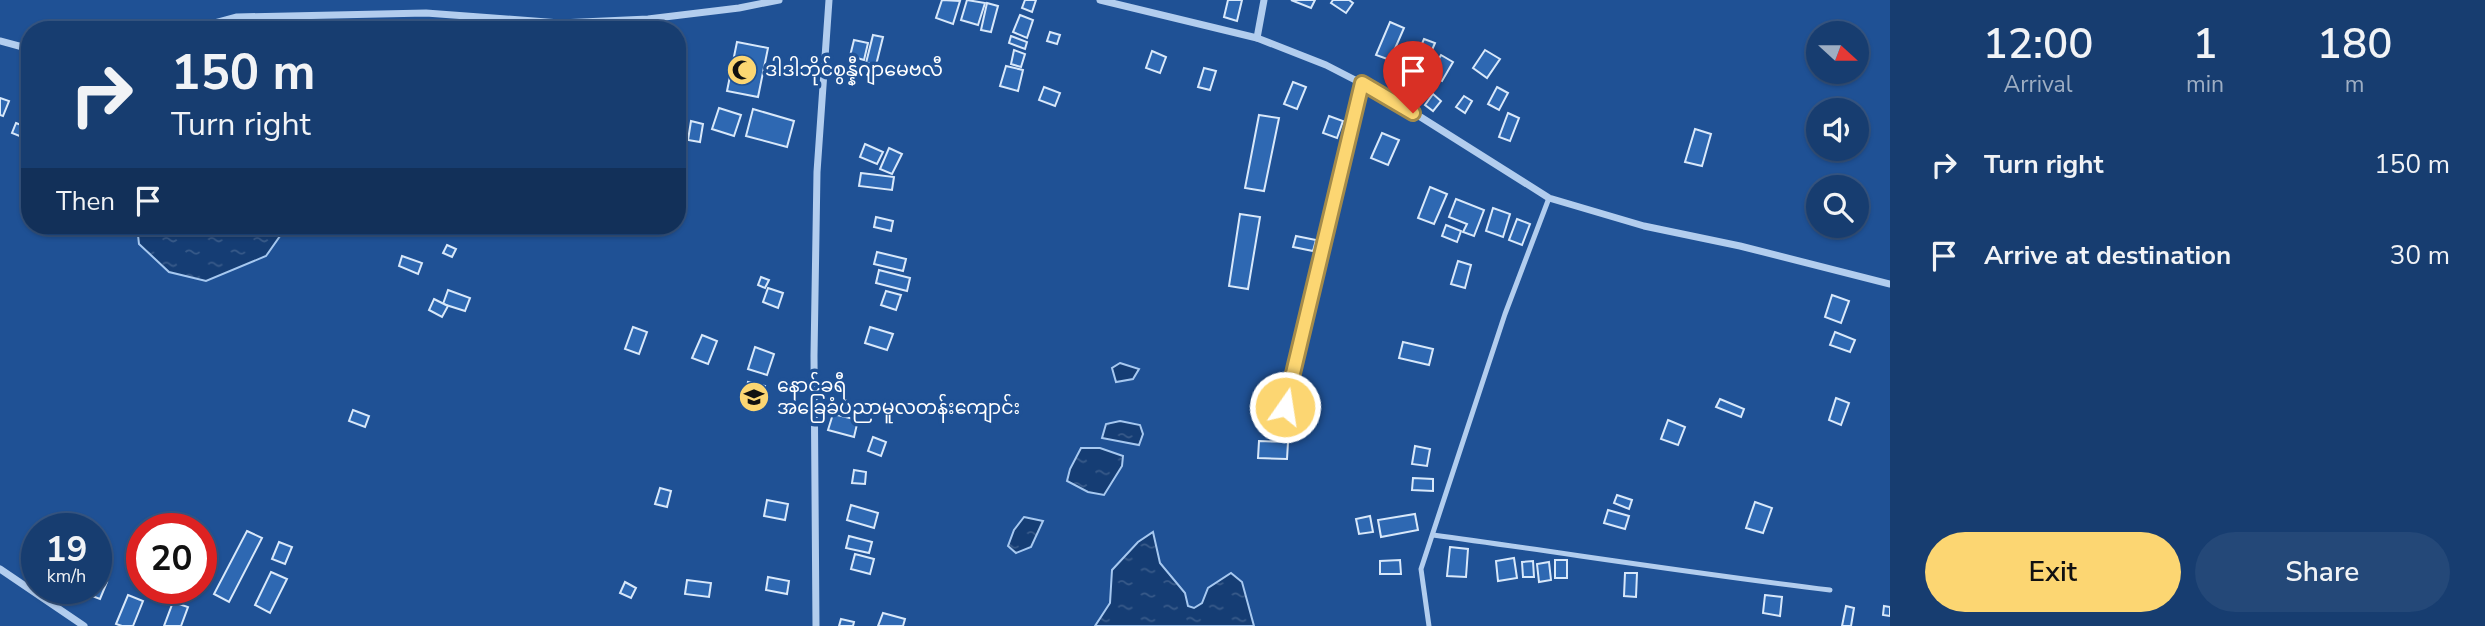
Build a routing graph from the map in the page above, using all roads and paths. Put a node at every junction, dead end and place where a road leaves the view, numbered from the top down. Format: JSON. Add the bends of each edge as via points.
{"nodes":[{"id":1,"x":779,"y":0,"type":"edge"},
{"id":2,"x":829,"y":0,"type":"edge"},
{"id":3,"x":1100,"y":0,"type":"edge"},
{"id":4,"x":1264,"y":0,"type":"edge"},
{"id":5,"x":222,"y":21,"type":"edge"},
{"id":6,"x":533,"y":21,"type":"edge"},
{"id":7,"x":604,"y":21,"type":"edge"},
{"id":8,"x":1257,"y":38,"type":"junction"},
{"id":9,"x":0,"y":41,"type":"edge"},
{"id":10,"x":21,"y":47,"type":"edge"},
{"id":11,"x":1362,"y":83,"type":"junction"},
{"id":12,"x":1549,"y":198,"type":"junction"},
{"id":13,"x":1890,"y":284,"type":"edge"},
{"id":14,"x":1285,"y":407,"type":"dead end"},
{"id":15,"x":1433,"y":535,"type":"junction"},
{"id":16,"x":0,"y":569,"type":"edge"},
{"id":17,"x":1830,"y":590,"type":"dead end"},
{"id":18,"x":84,"y":626,"type":"edge"},
{"id":19,"x":816,"y":626,"type":"edge"},
{"id":20,"x":1429,"y":626,"type":"edge"}],
"edges":[{"from":1,"to":7,"type":"street"},
{"from":2,"to":19,"type":"street","via":[[817,172]]},
{"from":3,"to":8,"type":"street"},
{"from":4,"to":8,"type":"street"},
{"from":5,"to":6,"type":"street","via":[[426,13]]},
{"from":8,"to":11,"type":"street"},
{"from":9,"to":10,"type":"street"},
{"from":11,"to":12,"type":"street"},
{"from":11,"to":14,"type":"lane"},
{"from":12,"to":13,"type":"street","via":[[1644,226]]},
{"from":12,"to":15,"type":"lane","via":[[1505,314]]},
{"from":15,"to":17,"type":"lane"},
{"from":15,"to":20,"type":"lane","via":[[1421,569]]},
{"from":16,"to":18,"type":"street"}]}
